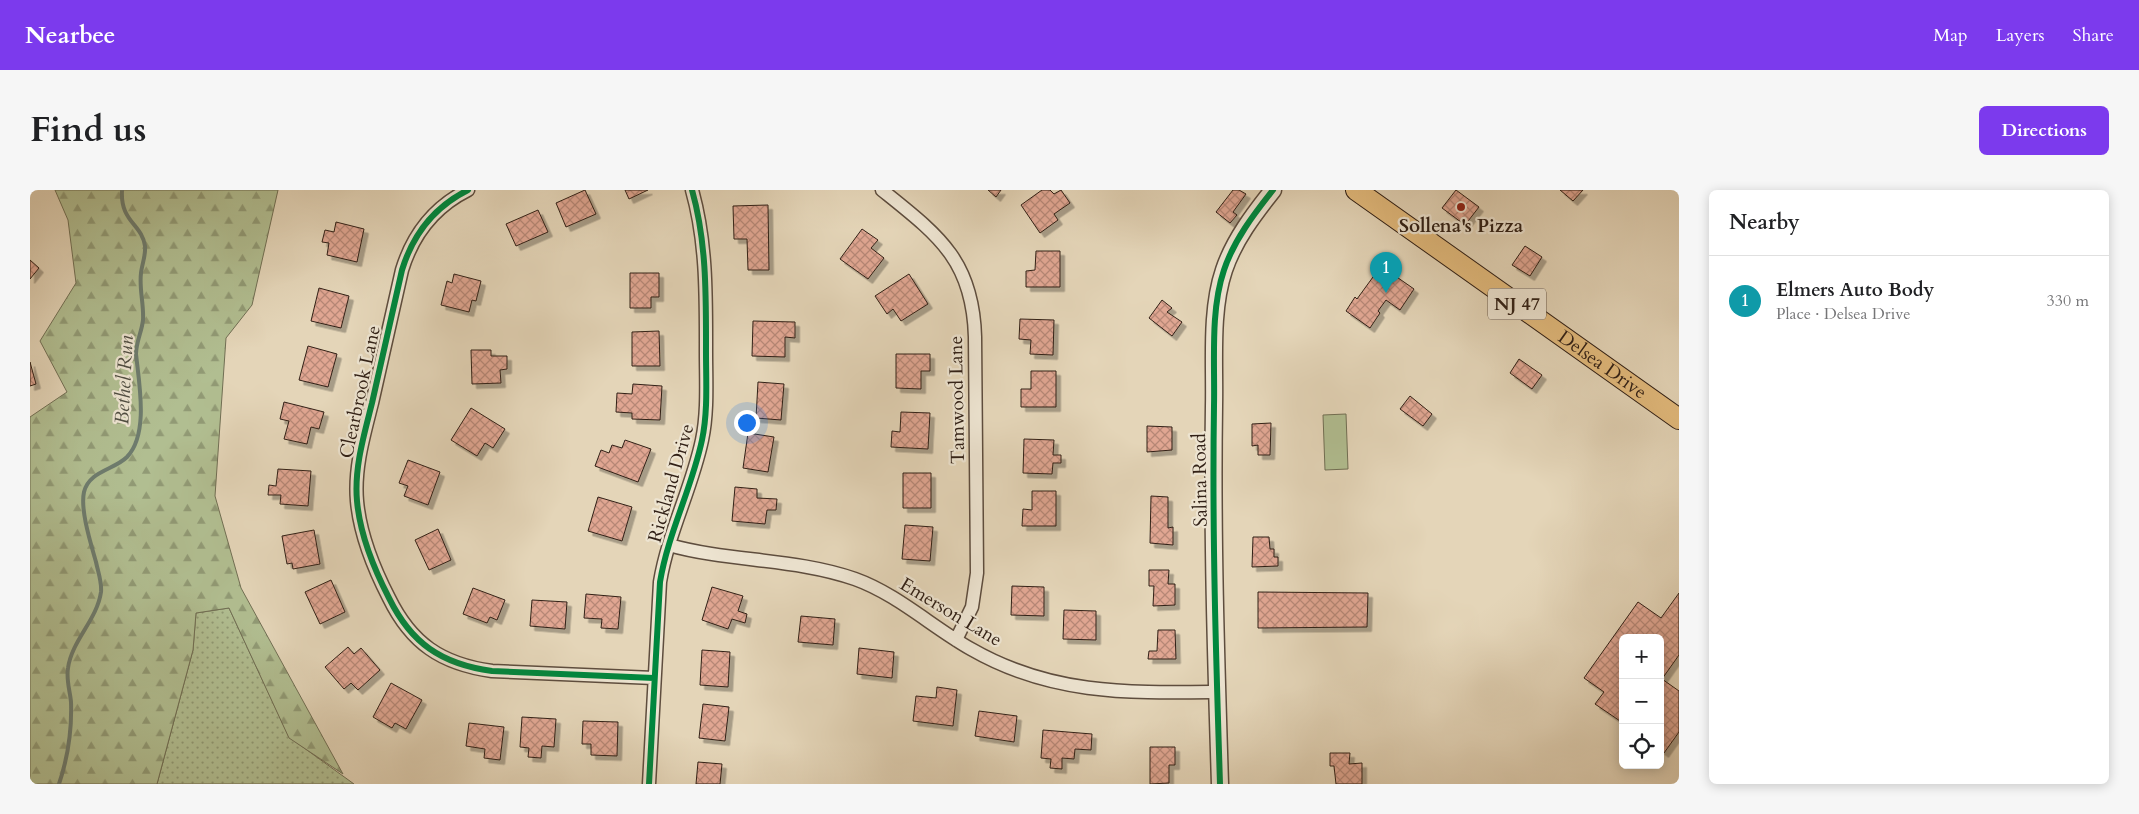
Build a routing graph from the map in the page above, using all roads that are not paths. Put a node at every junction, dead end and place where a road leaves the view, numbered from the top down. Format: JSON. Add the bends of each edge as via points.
{"nodes":[{"id":1,"x":468,"y":190,"type":"edge"},
{"id":2,"x":692,"y":190,"type":"edge"},
{"id":3,"x":882,"y":190,"type":"edge"},
{"id":4,"x":1273,"y":190,"type":"edge"},
{"id":5,"x":1356,"y":190,"type":"edge"},
{"id":6,"x":1679,"y":419,"type":"edge"},
{"id":7,"x":669,"y":545,"type":"junction"},
{"id":8,"x":956,"y":640,"type":"junction"},
{"id":9,"x":654,"y":678,"type":"junction"},
{"id":10,"x":1217,"y":692,"type":"junction"},
{"id":11,"x":649,"y":784,"type":"edge"},
{"id":12,"x":1220,"y":784,"type":"edge"}],
"edges":[{"from":1,"to":9,"type":"street","name":"Clearbrook Lane","via":[[425,223],[412,242],[402,270],[357,475],[358,507],[370,556],[404,624],[423,644],[449,660],[492,671]]},
{"from":2,"to":7,"type":"street","name":"Rickland Drive","via":[[704,259],[706,415],[700,446]]},
{"from":3,"to":8,"type":"street","name":"Tamwood Lane","via":[[946,246],[962,273],[973,308],[977,573],[972,607]]},
{"from":4,"to":10,"type":"street","name":"Salina Road","via":[[1231,252],[1218,290],[1214,434]]},
{"from":5,"to":6,"type":"main road","name":"Delsea Drive","number":"NJ 47"},
{"from":7,"to":8,"type":"street","name":"Emerson Lane","via":[[698,553],[826,570],[851,578],[888,595]]},
{"from":7,"to":9,"type":"street","name":"Rickland Drive","via":[[659,589]]},
{"from":8,"to":10,"type":"street","name":"Emerson Lane","via":[[1010,667],[1076,687],[1139,693]]},
{"from":9,"to":11,"type":"street","name":"Rickland Drive"},
{"from":10,"to":12,"type":"street","name":"Salina Road"}]}
